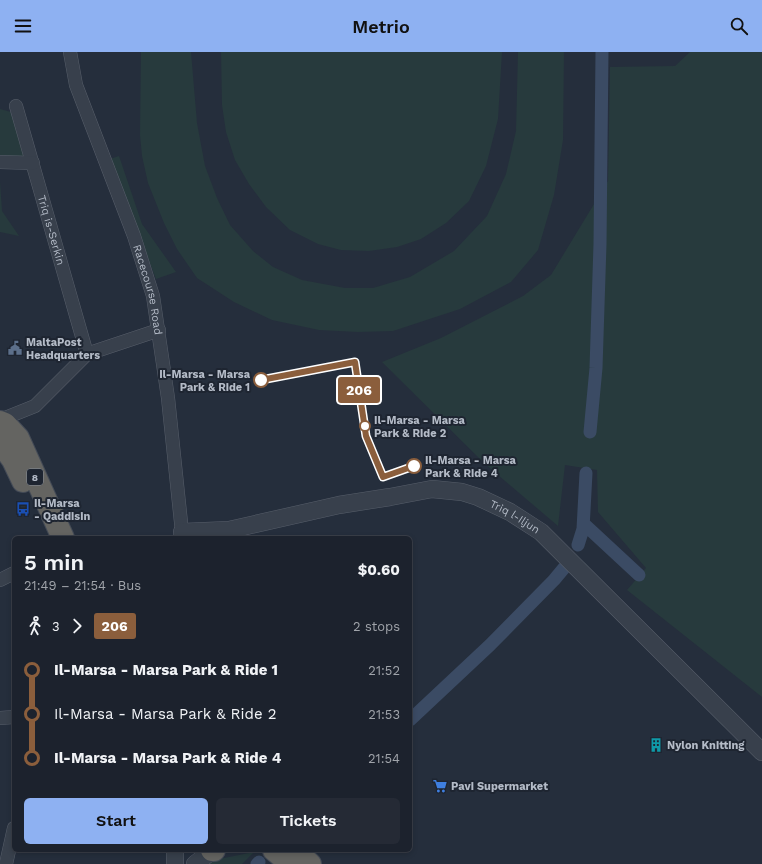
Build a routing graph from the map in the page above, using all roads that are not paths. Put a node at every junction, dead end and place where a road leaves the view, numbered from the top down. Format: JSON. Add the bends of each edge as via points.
{"nodes":[{"id":1,"x":70,"y":52,"type":"edge"},
{"id":2,"x":16,"y":106,"type":"dead end"},
{"id":3,"x":0,"y":162,"type":"edge"},
{"id":4,"x":33,"y":163,"type":"junction"},
{"id":5,"x":159,"y":330,"type":"junction"},
{"id":6,"x":87,"y":354,"type":"junction"},
{"id":7,"x":0,"y":421,"type":"edge"},
{"id":8,"x":0,"y":442,"type":"edge"},
{"id":9,"x":182,"y":535,"type":"edge"},
{"id":10,"x":48,"y":536,"type":"edge"},
{"id":11,"x":62,"y":536,"type":"edge"},
{"id":12,"x":12,"y":574,"type":"edge"},
{"id":13,"x":0,"y":580,"type":"edge"},
{"id":14,"x":12,"y":717,"type":"edge"},
{"id":15,"x":0,"y":718,"type":"edge"},
{"id":16,"x":762,"y":752,"type":"edge"},
{"id":17,"x":12,"y":837,"type":"edge"},
{"id":18,"x":12,"y":850,"type":"edge"},
{"id":19,"x":175,"y":852,"type":"edge"},
{"id":20,"x":210,"y":852,"type":"edge"},
{"id":21,"x":276,"y":852,"type":"edge"},
{"id":22,"x":297,"y":852,"type":"edge"},
{"id":23,"x":6,"y":864,"type":"edge"},
{"id":24,"x":174,"y":864,"type":"edge"},
{"id":25,"x":195,"y":864,"type":"edge"},
{"id":26,"x":291,"y":864,"type":"edge"},
{"id":27,"x":310,"y":864,"type":"edge"}],
"edges":[{"from":1,"to":5,"type":"street","name":"Racecourse Road","via":[[76,85],[134,236],[153,296]]},
{"from":2,"to":4,"type":"street","name":"Triq is-Serkin"},
{"from":3,"to":4,"type":"street"},
{"from":4,"to":6,"type":"street","name":"Triq is-Serkin"},
{"from":5,"to":6,"type":"street"},
{"from":5,"to":9,"type":"street","name":"Racecourse Road","via":[[175,451]]},
{"from":6,"to":7,"type":"street","via":[[35,406]]},
{"from":7,"to":11,"type":"highway","number":"8","via":[[18,438]]},
{"from":8,"to":10,"type":"highway","number":"8","via":[[13,460]]},
{"from":9,"to":16,"type":"street","name":"Triq l-Iljun","via":[[229,530],[339,505],[432,489],[462,492],[478,497],[510,512],[541,532]]},
{"from":12,"to":13,"type":"street"},
{"from":14,"to":15,"type":"street"},
{"from":17,"to":23,"type":"street"},
{"from":18,"to":23,"type":"street"},
{"from":19,"to":24,"type":"street"},
{"from":20,"to":25,"type":"street"},
{"from":21,"to":26,"type":"highway"},
{"from":22,"to":27,"type":"highway"}]}
